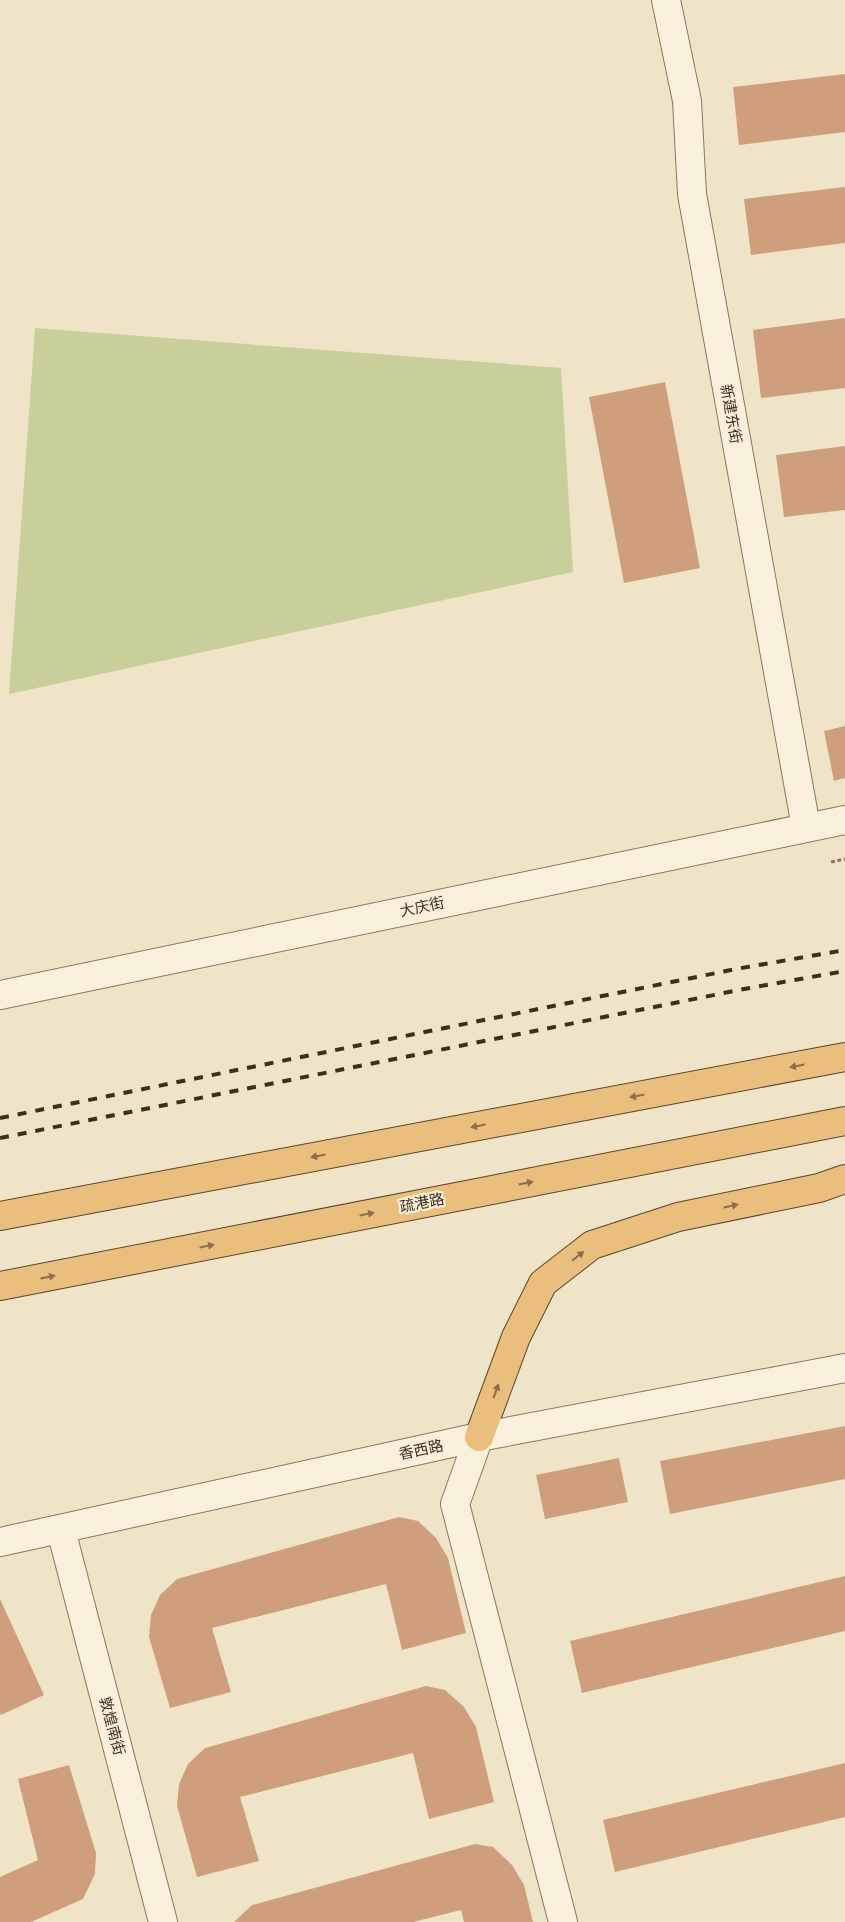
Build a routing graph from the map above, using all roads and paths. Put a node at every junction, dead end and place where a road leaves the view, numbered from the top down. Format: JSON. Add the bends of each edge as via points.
{"nodes":[{"id":1,"x":666,"y":0,"type":"edge"},
{"id":2,"x":845,"y":820,"type":"edge"},
{"id":3,"x":806,"y":827,"type":"junction"},
{"id":4,"x":845,"y":859,"type":"edge"},
{"id":5,"x":831,"y":862,"type":"dead end"},
{"id":6,"x":0,"y":996,"type":"edge"},
{"id":7,"x":845,"y":1057,"type":"edge"},
{"id":8,"x":845,"y":1121,"type":"edge"},
{"id":9,"x":845,"y":1179,"type":"edge"},
{"id":10,"x":0,"y":1216,"type":"edge"},
{"id":11,"x":0,"y":1286,"type":"edge"},
{"id":12,"x":845,"y":1368,"type":"edge"},
{"id":13,"x":479,"y":1437,"type":"junction"},
{"id":14,"x":61,"y":1530,"type":"junction"},
{"id":15,"x":0,"y":1542,"type":"edge"},
{"id":16,"x":163,"y":1922,"type":"edge"},
{"id":17,"x":563,"y":1922,"type":"edge"}],
"edges":[{"from":1,"to":3,"type":"street","name":"新建东街","via":[[688,101],[692,194]]},
{"from":2,"to":3,"type":"street","name":"大庆街"},
{"from":3,"to":6,"type":"street","name":"大庆街"},
{"from":4,"to":5,"type":"path"},
{"from":7,"to":10,"type":"highway","one_way":true},
{"from":11,"to":8,"type":"highway","name":"疏港路","one_way":true},
{"from":13,"to":9,"type":"highway","one_way":true,"via":[[516,1337],[542,1283],[592,1245],[678,1217],[819,1188]]},
{"from":12,"to":13,"type":"street","name":"香西路"},
{"from":13,"to":14,"type":"street","name":"香西路"},
{"from":13,"to":17,"type":"street","via":[[454,1504]]},
{"from":14,"to":15,"type":"street","name":"香西路"},
{"from":14,"to":16,"type":"street","name":"敦煌南街"}]}
